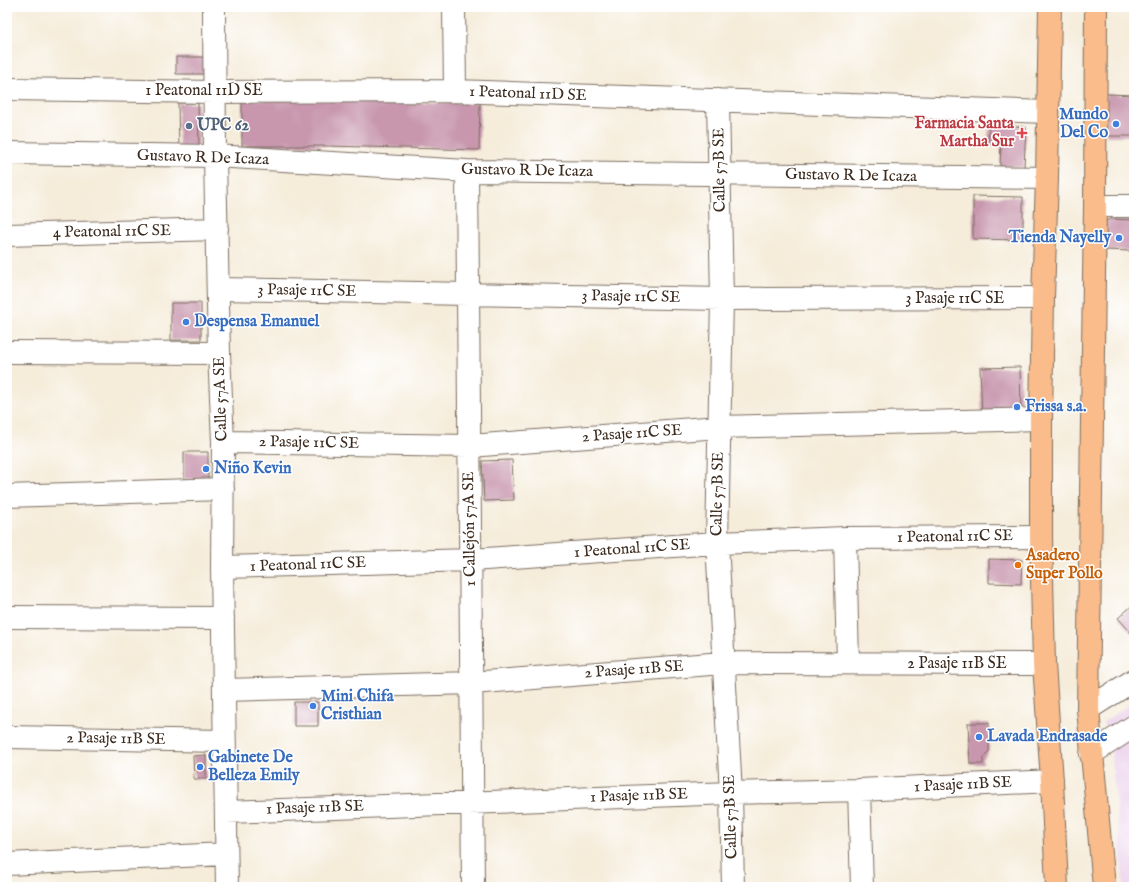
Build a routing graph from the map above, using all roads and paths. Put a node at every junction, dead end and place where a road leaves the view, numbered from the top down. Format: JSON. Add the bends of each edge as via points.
{"nodes":[{"id":1,"x":214,"y":7,"type":"edge"},
{"id":2,"x":454,"y":7,"type":"edge"},
{"id":3,"x":1050,"y":7,"type":"edge"},
{"id":4,"x":1096,"y":7,"type":"edge"},
{"id":5,"x":7,"y":89,"type":"edge"},
{"id":6,"x":455,"y":91,"type":"junction"},
{"id":7,"x":215,"y":92,"type":"junction"},
{"id":8,"x":718,"y":100,"type":"junction"},
{"id":9,"x":1048,"y":112,"type":"junction"},
{"id":10,"x":7,"y":154,"type":"edge"},
{"id":11,"x":215,"y":156,"type":"junction"},
{"id":12,"x":468,"y":171,"type":"junction"},
{"id":13,"x":720,"y":174,"type":"junction"},
{"id":14,"x":1047,"y":178,"type":"junction"},
{"id":15,"x":1095,"y":206,"type":"junction"},
{"id":16,"x":1134,"y":206,"type":"edge"},
{"id":17,"x":217,"y":229,"type":"junction"},
{"id":18,"x":7,"y":234,"type":"edge"},
{"id":19,"x":218,"y":289,"type":"junction"},
{"id":20,"x":468,"y":294,"type":"junction"},
{"id":21,"x":1043,"y":298,"type":"junction"},
{"id":22,"x":722,"y":300,"type":"junction"},
{"id":23,"x":7,"y":352,"type":"edge"},
{"id":24,"x":219,"y":353,"type":"junction"},
{"id":25,"x":1041,"y":419,"type":"junction"},
{"id":26,"x":719,"y":427,"type":"junction"},
{"id":27,"x":223,"y":442,"type":"junction"},
{"id":28,"x":470,"y":446,"type":"junction"},
{"id":29,"x":223,"y":489,"type":"junction"},
{"id":30,"x":7,"y":496,"type":"edge"},
{"id":31,"x":1041,"y":537,"type":"junction"},
{"id":32,"x":845,"y":538,"type":"junction"},
{"id":33,"x":717,"y":543,"type":"junction"},
{"id":34,"x":470,"y":560,"type":"junction"},
{"id":35,"x":222,"y":567,"type":"junction"},
{"id":36,"x":7,"y":617,"type":"edge"},
{"id":37,"x":223,"y":618,"type":"junction"},
{"id":38,"x":723,"y":663,"type":"junction"},
{"id":39,"x":848,"y":663,"type":"junction"},
{"id":40,"x":1044,"y":664,"type":"junction"},
{"id":41,"x":1134,"y":680,"type":"edge"},
{"id":42,"x":472,"y":682,"type":"junction"},
{"id":43,"x":224,"y":690,"type":"junction"},
{"id":44,"x":1088,"y":710,"type":"junction"},
{"id":45,"x":1134,"y":726,"type":"edge"},
{"id":46,"x":7,"y":737,"type":"edge"},
{"id":47,"x":224,"y":741,"type":"junction"},
{"id":48,"x":1091,"y":754,"type":"junction"},
{"id":49,"x":1052,"y":781,"type":"junction"},
{"id":50,"x":858,"y":790,"type":"junction"},
{"id":51,"x":731,"y":793,"type":"junction"},
{"id":52,"x":472,"y":802,"type":"junction"},
{"id":53,"x":226,"y":812,"type":"junction"},
{"id":54,"x":226,"y":854,"type":"junction"},
{"id":55,"x":7,"y":864,"type":"edge"},
{"id":56,"x":227,"y":887,"type":"edge"},
{"id":57,"x":473,"y":887,"type":"edge"},
{"id":58,"x":733,"y":887,"type":"edge"},
{"id":59,"x":862,"y":887,"type":"edge"},
{"id":60,"x":1057,"y":887,"type":"edge"},
{"id":61,"x":1104,"y":887,"type":"edge"}],
"edges":[{"from":1,"to":7,"type":"street","name":"Calle 57A SE"},
{"from":2,"to":6,"type":"street"},
{"from":3,"to":9,"type":"main road"},
{"from":4,"to":15,"type":"main road"},
{"from":5,"to":7,"type":"street","name":"1 Peatonal 11D SE"},
{"from":6,"to":7,"type":"street","name":"1 Peatonal 11D SE"},
{"from":6,"to":8,"type":"street","name":"1 Peatonal 11D SE"},
{"from":7,"to":11,"type":"street","name":"Calle 57A SE"},
{"from":8,"to":9,"type":"street","name":"1 Peatonal 11D SE"},
{"from":8,"to":13,"type":"street","name":"Calle 57B SE"},
{"from":9,"to":14,"type":"main road"},
{"from":10,"to":11,"type":"street","name":"Gustavo R De Icaza"},
{"from":11,"to":12,"type":"street","name":"Gustavo R De Icaza"},
{"from":11,"to":17,"type":"street","name":"Calle 57A SE"},
{"from":12,"to":13,"type":"street","name":"Gustavo R De Icaza"},
{"from":12,"to":20,"type":"street","name":"1 Callejón 57A SE"},
{"from":13,"to":14,"type":"street","name":"Gustavo R De Icaza"},
{"from":13,"to":22,"type":"street","name":"Calle 57B SE"},
{"from":14,"to":21,"type":"main road"},
{"from":15,"to":16,"type":"street"},
{"from":15,"to":44,"type":"main road"},
{"from":17,"to":18,"type":"street","name":"4 Peatonal 11C SE"},
{"from":17,"to":19,"type":"street","name":"Calle 57A SE"},
{"from":19,"to":20,"type":"street","name":"3 Pasaje 11C SE"},
{"from":19,"to":24,"type":"street","name":"Calle 57A SE"},
{"from":20,"to":22,"type":"street","name":"3 Pasaje 11C SE"},
{"from":20,"to":28,"type":"street","name":"1 Callejón 57A SE"},
{"from":21,"to":22,"type":"street","name":"3 Pasaje 11C SE"},
{"from":21,"to":25,"type":"main road"},
{"from":22,"to":26,"type":"street","name":"Calle 57B SE"},
{"from":23,"to":24,"type":"street"},
{"from":24,"to":27,"type":"street","name":"Calle 57A SE"},
{"from":25,"to":26,"type":"street","name":"2 Pasaje 11C SE"},
{"from":25,"to":31,"type":"main road"},
{"from":26,"to":28,"type":"street","name":"2 Pasaje 11C SE"},
{"from":26,"to":33,"type":"street","name":"Calle 57B SE"},
{"from":27,"to":28,"type":"street","name":"2 Pasaje 11C SE"},
{"from":27,"to":29,"type":"street","name":"Calle 57A SE"},
{"from":28,"to":34,"type":"street","name":"1 Callejón 57A SE"},
{"from":29,"to":30,"type":"street"},
{"from":29,"to":35,"type":"street","name":"Calle 57A SE"},
{"from":31,"to":32,"type":"street","name":"1 Peatonal 11C SE"},
{"from":31,"to":40,"type":"main road"},
{"from":32,"to":33,"type":"street","name":"1 Peatonal 11C SE"},
{"from":32,"to":39,"type":"street"},
{"from":33,"to":34,"type":"street","name":"1 Peatonal 11C SE"},
{"from":33,"to":38,"type":"street","name":"Calle 57B SE"},
{"from":34,"to":35,"type":"street","name":"1 Peatonal 11C SE"},
{"from":34,"to":42,"type":"street","name":"1 Callejón 57A SE"},
{"from":35,"to":37,"type":"street","name":"Calle 57A SE"},
{"from":36,"to":37,"type":"street"},
{"from":37,"to":43,"type":"street","name":"Calle 57A SE"},
{"from":38,"to":39,"type":"street","name":"2 Pasaje 11B SE"},
{"from":38,"to":42,"type":"street","name":"2 Pasaje 11B SE"},
{"from":38,"to":51,"type":"street","name":"Calle 57B SE"},
{"from":39,"to":40,"type":"street","name":"2 Pasaje 11B SE"},
{"from":40,"to":49,"type":"main road"},
{"from":41,"to":44,"type":"street"},
{"from":42,"to":43,"type":"street","name":"2 Pasaje 11B SE"},
{"from":42,"to":52,"type":"street","name":"1 Callejón 57A SE"},
{"from":43,"to":47,"type":"street","name":"Calle 57A SE"},
{"from":44,"to":48,"type":"main road"},
{"from":45,"to":48,"type":"street"},
{"from":46,"to":47,"type":"street","name":"2 Pasaje 11B SE"},
{"from":47,"to":53,"type":"street","name":"Calle 57A SE"},
{"from":48,"to":61,"type":"main road"},
{"from":49,"to":50,"type":"street","name":"1 Pasaje 11B SE"},
{"from":49,"to":60,"type":"main road"},
{"from":50,"to":51,"type":"street","name":"1 Pasaje 11B SE"},
{"from":50,"to":59,"type":"street"},
{"from":51,"to":52,"type":"street","name":"1 Pasaje 11B SE"},
{"from":51,"to":58,"type":"street","name":"Calle 57B SE"},
{"from":52,"to":53,"type":"street","name":"1 Pasaje 11B SE"},
{"from":52,"to":57,"type":"street","name":"1 Callejón 57A SE"},
{"from":53,"to":54,"type":"street","name":"Calle 57A SE"},
{"from":54,"to":55,"type":"street"},
{"from":54,"to":56,"type":"street","name":"Calle 57A SE"}]}
